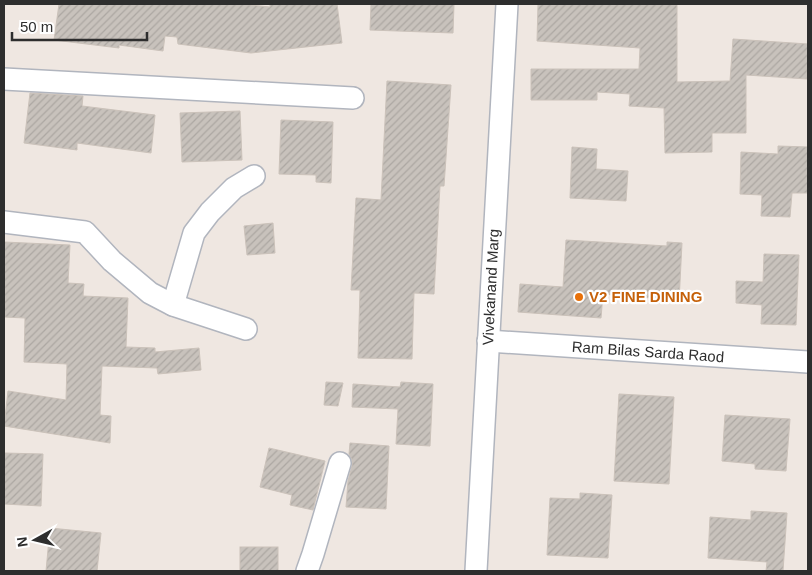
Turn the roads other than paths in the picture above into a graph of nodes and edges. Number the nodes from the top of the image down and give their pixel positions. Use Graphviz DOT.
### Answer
graph roads {
  1 [pos="507,4"];
  2 [pos="4,78"];
  3 [pos="353,98"];
  4 [pos="254,176"];
  5 [pos="4,222"];
  6 [pos="173,305"];
  7 [pos="246,329"];
  8 [pos="488,341"];
  9 [pos="808,362"];
  10 [pos="340,463"];
  11 [pos="306,571"];
  12 [pos="476,571"];
  1 -- 8 [label="street, Vivekanand Marg"];
  2 -- 3 [label="street"];
  4 -- 6 [label="street"];
  5 -- 6 [label="street"];
  6 -- 7 [label="street"];
  8 -- 9 [label="street, Ram Bilas Sarda Raod"];
  8 -- 12 [label="street, Vivekanand Marg"];
  10 -- 11 [label="street"];
}
